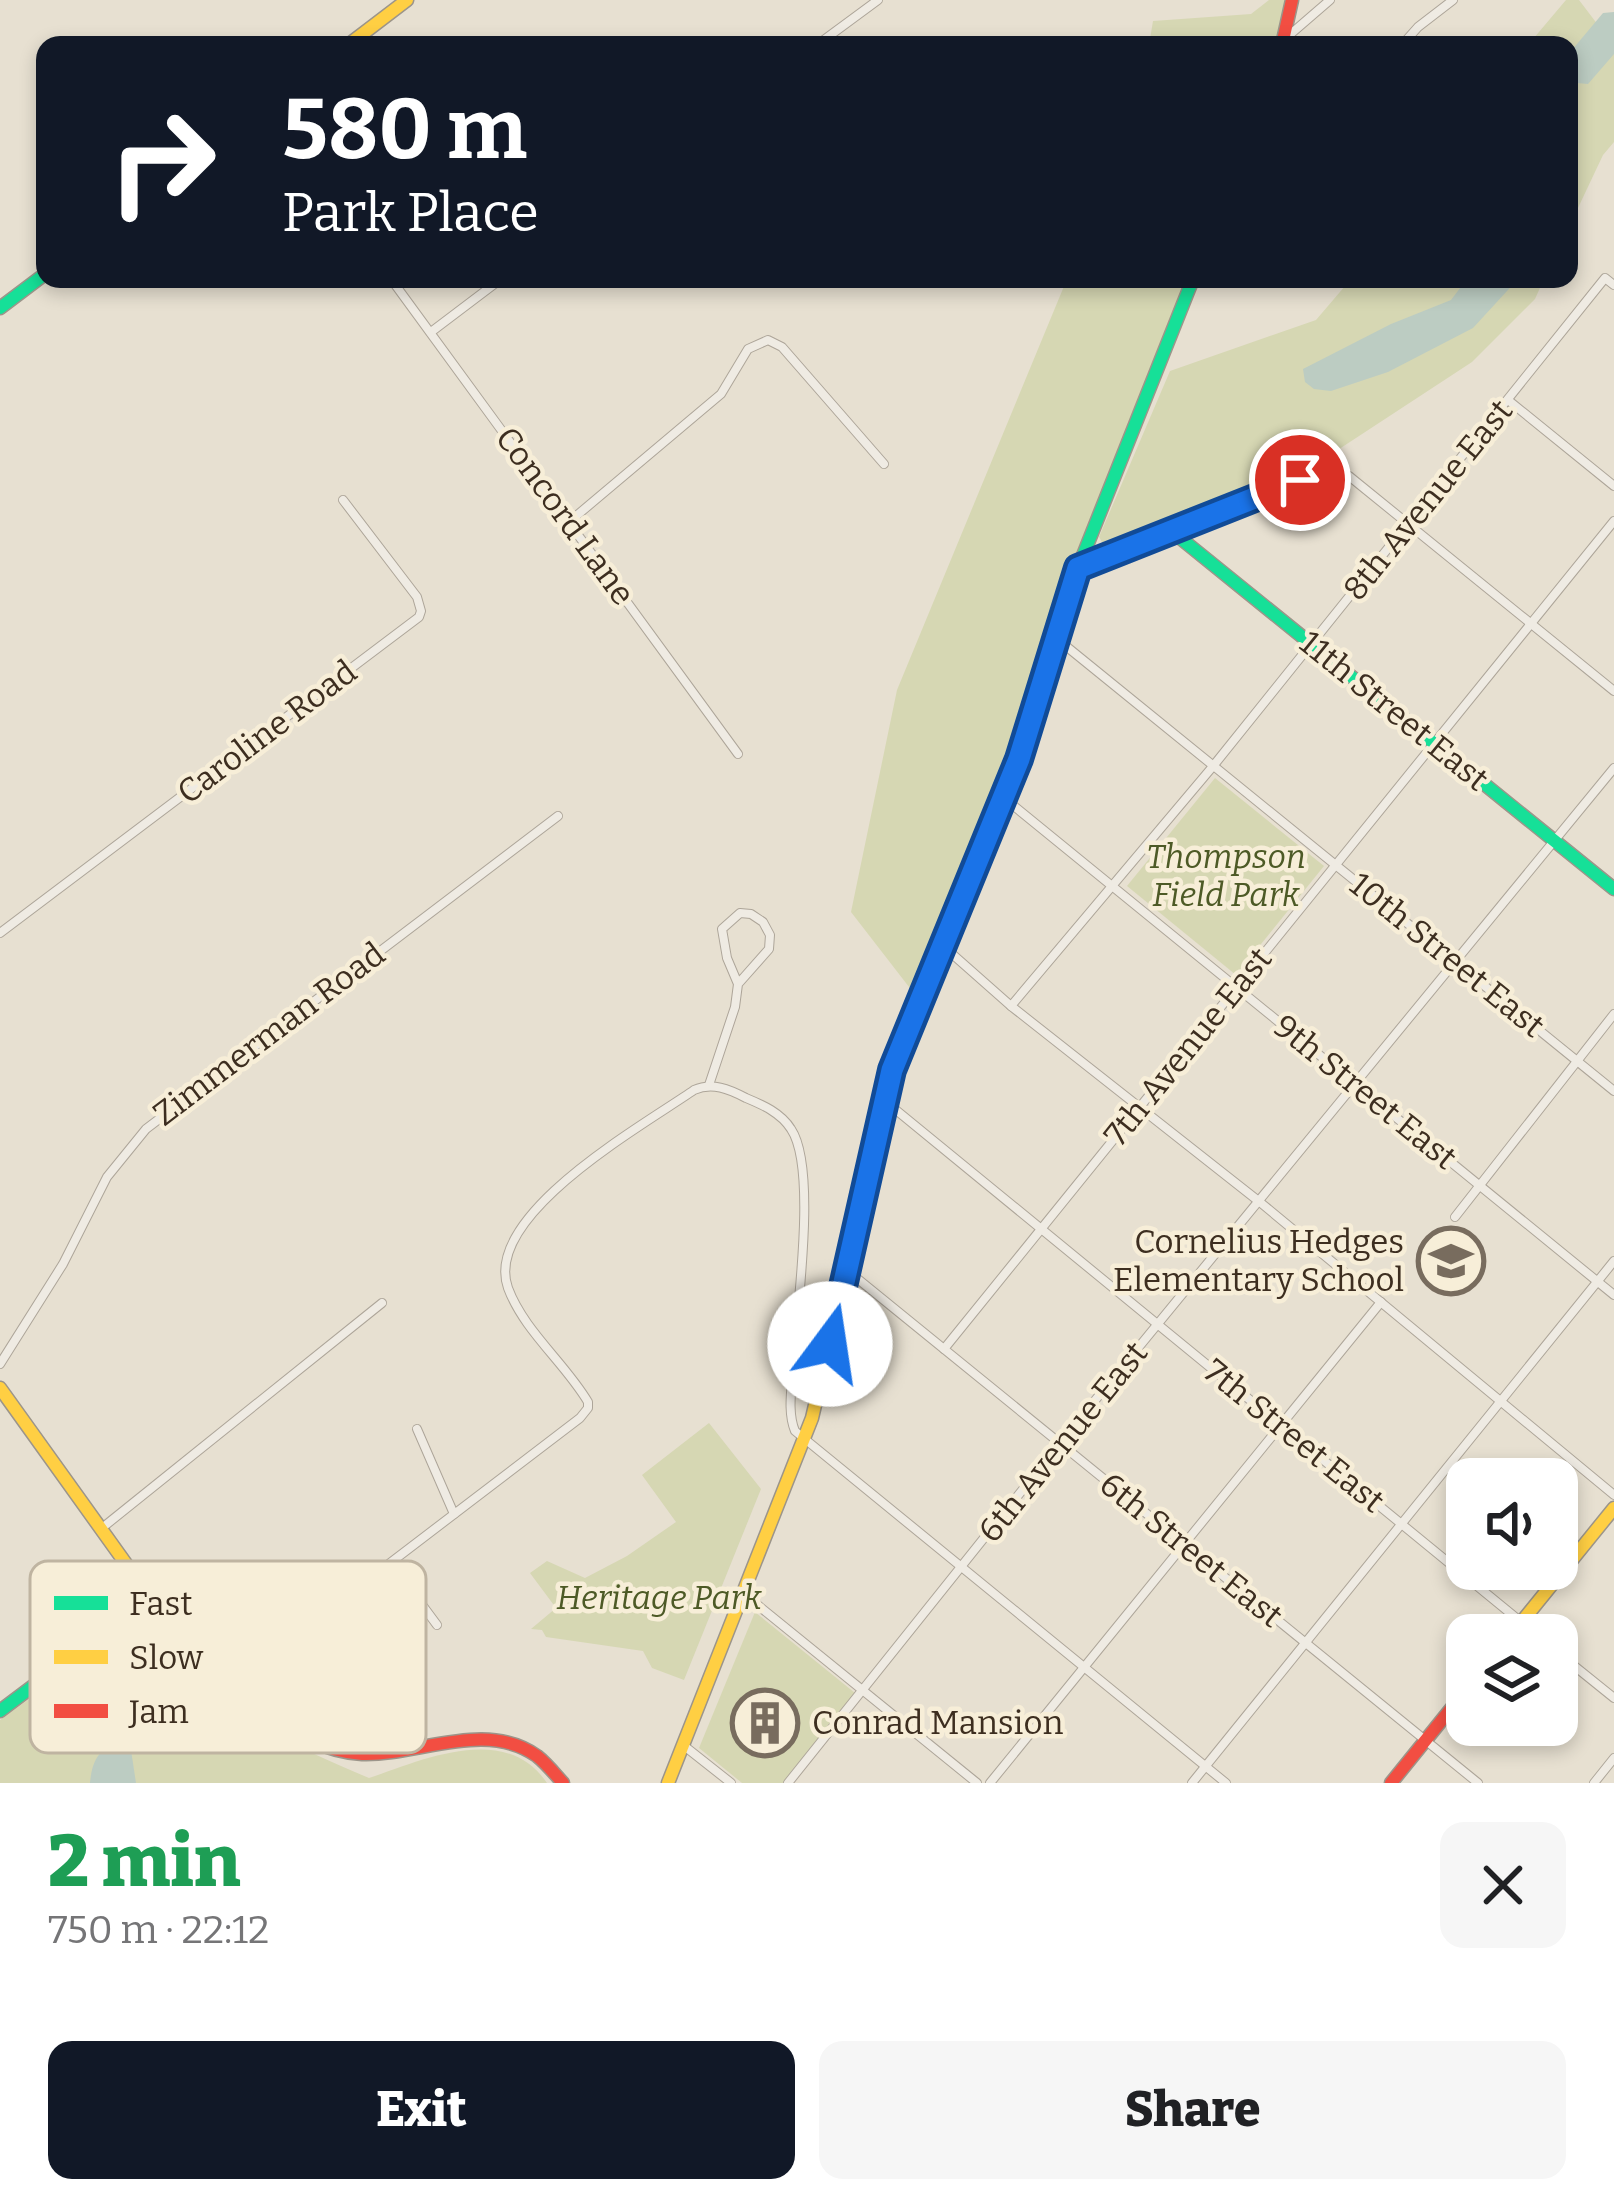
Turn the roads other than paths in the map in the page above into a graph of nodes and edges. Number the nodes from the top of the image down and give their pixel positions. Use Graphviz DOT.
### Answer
graph roads {
  1 [pos="407,0"];
  2 [pos="878,0"];
  3 [pos="1292,0"];
  4 [pos="1330,0"];
  5 [pos="1432,0"];
  6 [pos="1453,0"];
  7 [pos="1440,9"];
  8 [pos="360,36"];
  9 [pos="829,36"];
  10 [pos="1284,36"];
  11 [pos="1290,36"];
  12 [pos="1412,36"];
  13 [pos="36,281"];
  14 [pos="1614,285"];
  15 [pos="398,288"];
  16 [pos="489,288"];
  17 [pos="1189,288"];
  18 [pos="0,308"];
  19 [pos="430,333"];
  20 [pos="1508,400"];
  21 [pos="884,464"];
  22 [pos="1348,476"];
  23 [pos="1300,480"];
  24 [pos="1614,486"];
  25 [pos="343,500"];
  26 [pos="1614,521"];
  27 [pos="568,522"];
  28 [pos="1409,525"];
  29 [pos="1174,533"];
  30 [pos="1078,568"];
  31 [pos="1532,624"];
  32 [pos="1056,637"];
  33 [pos="1312,644"];
  34 [pos="1614,691"];
  35 [pos="1434,744"];
  36 [pos="738,754"];
  37 [pos="1214,765"];
  38 [pos="1614,768"];
  39 [pos="1004,798"];
  40 [pos="558,816"];
  41 [pos="1555,841"];
  42 [pos="1336,865"];
  43 [pos="1112,886"];
  44 [pos="1614,890"];
  45 [pos="0,934"];
  46 [pos="941,944"];
  47 [pos="1456,963"];
  48 [pos="738,984"];
  49 [pos="1236,988"];
  50 [pos="1011,1006"];
  51 [pos="1614,1014"];
  52 [pos="1576,1060"];
  53 [pos="709,1085"];
  54 [pos="1356,1085"];
  55 [pos="1614,1091"];
  56 [pos="884,1101"];
  57 [pos="1139,1108"];
  58 [pos="1480,1186"];
  59 [pos="1261,1203"];
  60 [pos="1455,1217"];
  61 [pos="1041,1229"];
  62 [pos="1614,1261"];
  63 [pos="848,1271"];
  64 [pos="1597,1282"];
  65 [pos="1614,1295"];
  66 [pos="1381,1302"];
  67 [pos="382,1303"];
  68 [pos="1158,1325"];
  69 [pos="944,1349"];
  70 [pos="0,1364"];
  71 [pos="0,1388"];
  72 [pos="1501,1401"];
  73 [pos="1281,1425"];
  74 [pos="417,1429"];
  75 [pos="804,1441"];
  76 [pos="1060,1444"];
  77 [pos="1614,1496"];
  78 [pos="1614,1508"];
  79 [pos="454,1514"];
  80 [pos="1403,1526"];
  81 [pos="102,1528"];
  82 [pos="1184,1544"];
  83 [pos="125,1561"];
  84 [pos="394,1561"];
  85 [pos="960,1570"];
  86 [pos="744,1594"];
  87 [pos="426,1609"];
  88 [pos="1511,1614"];
  89 [pos="1528,1614"];
  90 [pos="437,1624"];
  91 [pos="1306,1643"];
  92 [pos="1084,1667"];
  93 [pos="1578,1669"];
  94 [pos="30,1688"];
  95 [pos="864,1690"];
  96 [pos="1614,1698"];
  97 [pos="0,1711"];
  98 [pos="1446,1716"];
  99 [pos="1426,1741"];
  100 [pos="426,1745"];
  101 [pos="683,1745"];
  102 [pos="343,1753"];
  103 [pos="389,1753"];
  104 [pos="1614,1758"];
  105 [pos="1205,1767"];
  106 [pos="563,1783"];
  107 [pos="668,1783"];
  108 [pos="730,1783"];
  109 [pos="788,1783"];
  110 [pos="977,1783"];
  111 [pos="990,1783"];
  112 [pos="1192,1783"];
  113 [pos="1226,1783"];
  114 [pos="1391,1783"];
  115 [pos="1478,1783"];
  116 [pos="1594,1783"];
  1 -- 8 [label="street"];
  2 -- 9 [label="street"];
  3 -- 10 [label="street"];
  4 -- 11 [label="street"];
  5 -- 7 [label="street"];
  6 -- 7 [label="street"];
  7 -- 12 [label="street"];
  13 -- 18 [label="street"];
  14 -- 20 [label="street, 8th Avenue East"];
  15 -- 19 [label="street, Concord Lane"];
  16 -- 19 [label="street"];
  17 -- 30 [label="street"];
  19 -- 27 [label="street, Concord Lane"];
  20 -- 24 [label="street"];
  20 -- 28 [label="street, 8th Avenue East"];
  21 -- 27 [label="street"];
  22 -- 28 [label="street"];
  23 -- 29 [label="street"];
  25 -- 45 [label="street, Caroline Road"];
  26 -- 31 [label="street, 7th Avenue East"];
  27 -- 36 [label="street, Concord Lane"];
  28 -- 31 [label="street"];
  28 -- 33 [label="street, 8th Avenue East"];
  29 -- 30 [label="street"];
  29 -- 33 [label="street, 11th Street East"];
  30 -- 32 [label="street"];
  31 -- 34 [label="street"];
  31 -- 35 [label="street, 7th Avenue East"];
  32 -- 37 [label="street, 10th Street East"];
  32 -- 39 [label="street"];
  33 -- 35 [label="street, 11th Street East"];
  33 -- 37 [label="street, 8th Avenue East"];
  35 -- 41 [label="street, 11th Street East"];
  35 -- 42 [label="street, 7th Avenue East"];
  37 -- 42 [label="street, 10th Street East"];
  37 -- 43 [label="street, 8th Avenue East"];
  38 -- 41 [label="street, 6th Avenue East"];
  39 -- 43 [label="street, 9th Street East"];
  39 -- 46 [label="street"];
  40 -- 70 [label="street, Zimmerman Road"];
  41 -- 44 [label="street, 11th Street East"];
  41 -- 47 [label="street, 6th Avenue East"];
  42 -- 47 [label="street, 10th Street East"];
  42 -- 49 [label="street, 7th Avenue East"];
  43 -- 49 [label="street, 9th Street East"];
  43 -- 50 [label="street, 8th Avenue East"];
  46 -- 50 [label="street"];
  46 -- 56 [label="street"];
  47 -- 52 [label="street, 10th Street East"];
  47 -- 54 [label="street, 6th Avenue East"];
  48 -- 48 [label="street"];
  48 -- 53 [label="street"];
  49 -- 54 [label="street, 9th Street East"];
  49 -- 57 [label="street, 7th Avenue East"];
  50 -- 57 [label="street"];
  51 -- 52 [label="street"];
  52 -- 55 [label="street, 10th Street East"];
  52 -- 58 [label="street"];
  53 -- 75 [label="street"];
  53 -- 79 [label="street"];
  54 -- 58 [label="street, 9th Street East"];
  54 -- 59 [label="street, 6th Avenue East"];
  56 -- 61 [label="street, 7th Street East"];
  56 -- 63 [label="street"];
  57 -- 59 [label="street"];
  57 -- 61 [label="street, 7th Avenue East"];
  58 -- 60 [label="street"];
  58 -- 64 [label="street, 9th Street East"];
  59 -- 66 [label="street"];
  59 -- 68 [label="street, 6th Avenue East"];
  61 -- 68 [label="street, 7th Street East"];
  61 -- 69 [label="street, 7th Avenue East"];
  62 -- 64 [label="street"];
  63 -- 69 [label="street, 6th Street East"];
  63 -- 75 [label="street"];
  64 -- 65 [label="street, 9th Street East"];
  64 -- 72 [label="street"];
  66 -- 72 [label="street"];
  66 -- 73 [label="street"];
  67 -- 81 [label="street"];
  68 -- 73 [label="street, 7th Street East"];
  68 -- 76 [label="street, 6th Avenue East"];
  69 -- 76 [label="street, 6th Street East"];
  71 -- 81 [label="street"];
  72 -- 77 [label="street"];
  72 -- 80 [label="street"];
  73 -- 80 [label="street, 7th Street East"];
  73 -- 82 [label="street"];
  74 -- 79 [label="street"];
  75 -- 85 [label="street"];
  75 -- 86 [label="street"];
  76 -- 82 [label="street, 6th Street East"];
  76 -- 85 [label="street, 6th Avenue East"];
  78 -- 89 [label="street"];
  79 -- 84 [label="street"];
  80 -- 88 [label="street, 7th Street East"];
  80 -- 91 [label="street"];
  81 -- 83 [label="street"];
  82 -- 91 [label="street, 6th Street East"];
  82 -- 92 [label="street"];
  85 -- 92 [label="street"];
  85 -- 95 [label="street, 6th Avenue East"];
  86 -- 95 [label="street"];
  86 -- 101 [label="street"];
  87 -- 90 [label="street"];
  91 -- 99 [label="street, 6th Street East"];
  91 -- 105 [label="street"];
  92 -- 105 [label="street"];
  92 -- 111 [label="street"];
  93 -- 96 [label="street"];
  94 -- 97 [label="street"];
  95 -- 109 [label="street, 6th Avenue East"];
  95 -- 110 [label="street"];
  98 -- 99 [label="street"];
  99 -- 114 [label="street"];
  99 -- 115 [label="street, 6th Street East"];
  100 -- 106 [label="street"];
  101 -- 107 [label="street"];
  101 -- 108 [label="street"];
  102 -- 103 [label="street"];
  104 -- 116 [label="street"];
  105 -- 112 [label="street"];
  105 -- 113 [label="street"];
}
